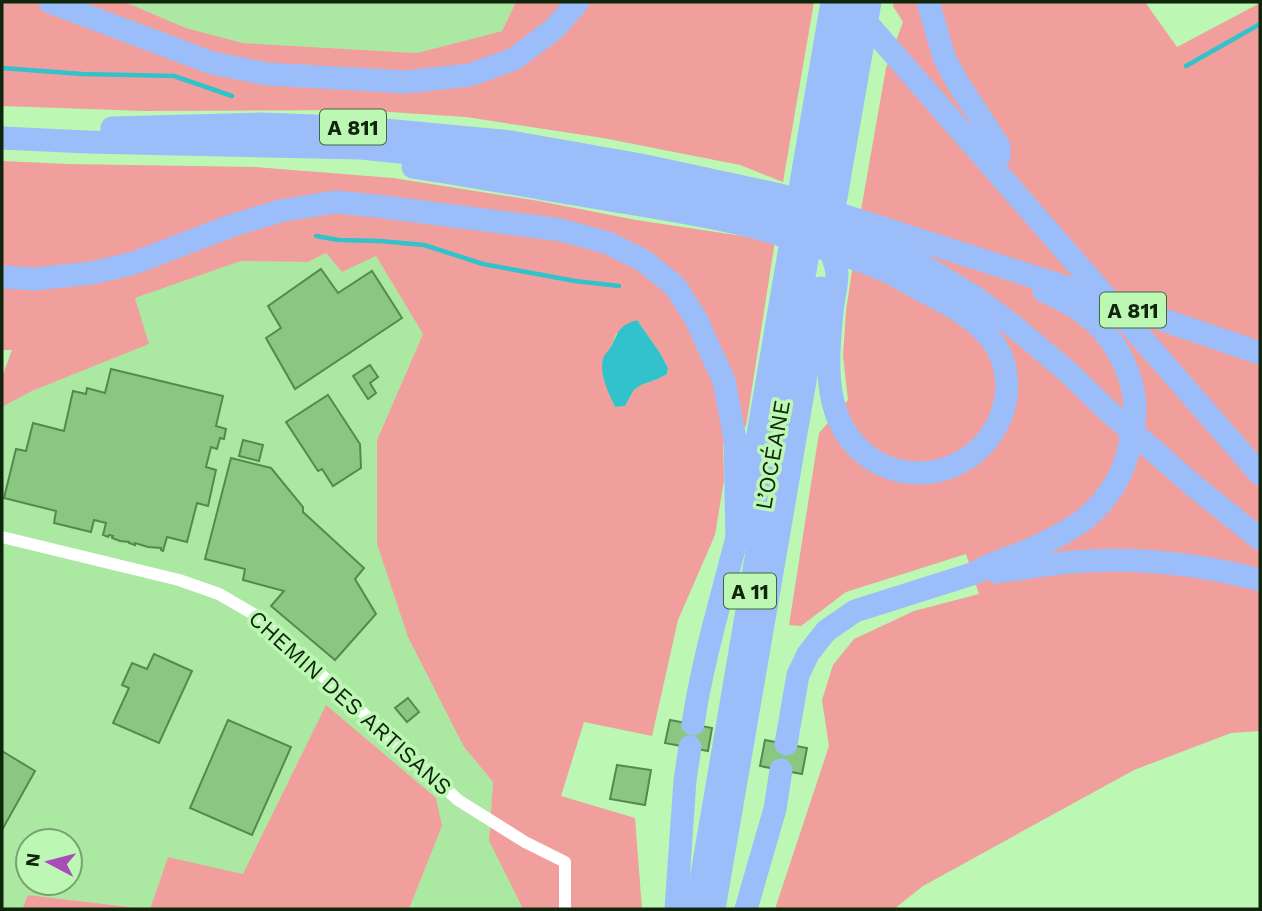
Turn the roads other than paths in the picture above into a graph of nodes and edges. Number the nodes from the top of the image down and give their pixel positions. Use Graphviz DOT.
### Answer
graph roads {
  1 [pos="50,2"];
  2 [pos="578,2"];
  3 [pos="832,2"];
  4 [pos="850,2"];
  5 [pos="868,2"];
  6 [pos="928,2"];
  7 [pos="840,65"];
  8 [pos="2,125"];
  9 [pos="2,138"];
  10 [pos="257,145"];
  11 [pos="999,156"];
  12 [pos="822,170"];
  13 [pos="1054,229"];
  14 [pos="1005,268"];
  15 [pos="2,277"];
  16 [pos="811,281"];
  17 [pos="1260,353"];
  18 [pos="1183,376"];
  19 [pos="1260,452"];
  20 [pos="1260,474"];
  21 [pos="2,537"];
  22 [pos="1260,539"];
  23 [pos="737,541"];
  24 [pos="975,573"];
  25 [pos="1260,580"];
  26 [pos="693,724"];
  27 [pos="786,744"];
  28 [pos="690,747"];
  29 [pos="781,770"];
  30 [pos="565,909"];
  31 [pos="676,909"];
  32 [pos="696,909"];
  33 [pos="714,909"];
  34 [pos="746,909"];
  1 -- 2 [label="highway"];
  3 -- 7 [label="highway"];
  4 -- 7 [label="highway, L’OCÉANE / A 11"];
  4 -- 13 [label="highway"];
  5 -- 7 [label="highway, L’OCÉANE / A 11"];
  5 -- 11 [label="highway"];
  6 -- 11 [label="highway"];
  7 -- 12 [label="highway, L’OCÉANE / A 11"];
  8 -- 14 [label="highway, A 811"];
  9 -- 10 [label="highway, A 811"];
  10 -- 16 [label="highway"];
  10 -- 22 [label="highway, A 811"];
  11 -- 13 [label="highway"];
  12 -- 16 [label="highway, L’OCÉANE / A 11"];
  12 -- 16 [label="highway, L’OCÉANE / A 11"];
  13 -- 18 [label="highway"];
  14 -- 17 [label="highway, A 811"];
  14 -- 24 [label="highway"];
  15 -- 23 [label="highway"];
  16 -- 23 [label="highway"];
  16 -- 32 [label="highway, L’OCÉANE / A 11"];
  16 -- 33 [label="highway, L’OCÉANE / A 11"];
  18 -- 19 [label="highway"];
  18 -- 20 [label="highway"];
  21 -- 30 [label="street, CHEMIN DES ARTISANS"];
  23 -- 26 [label="highway"];
  24 -- 25 [label="highway"];
  24 -- 27 [label="highway"];
  28 -- 31 [label="highway"];
  29 -- 34 [label="highway"];
}
